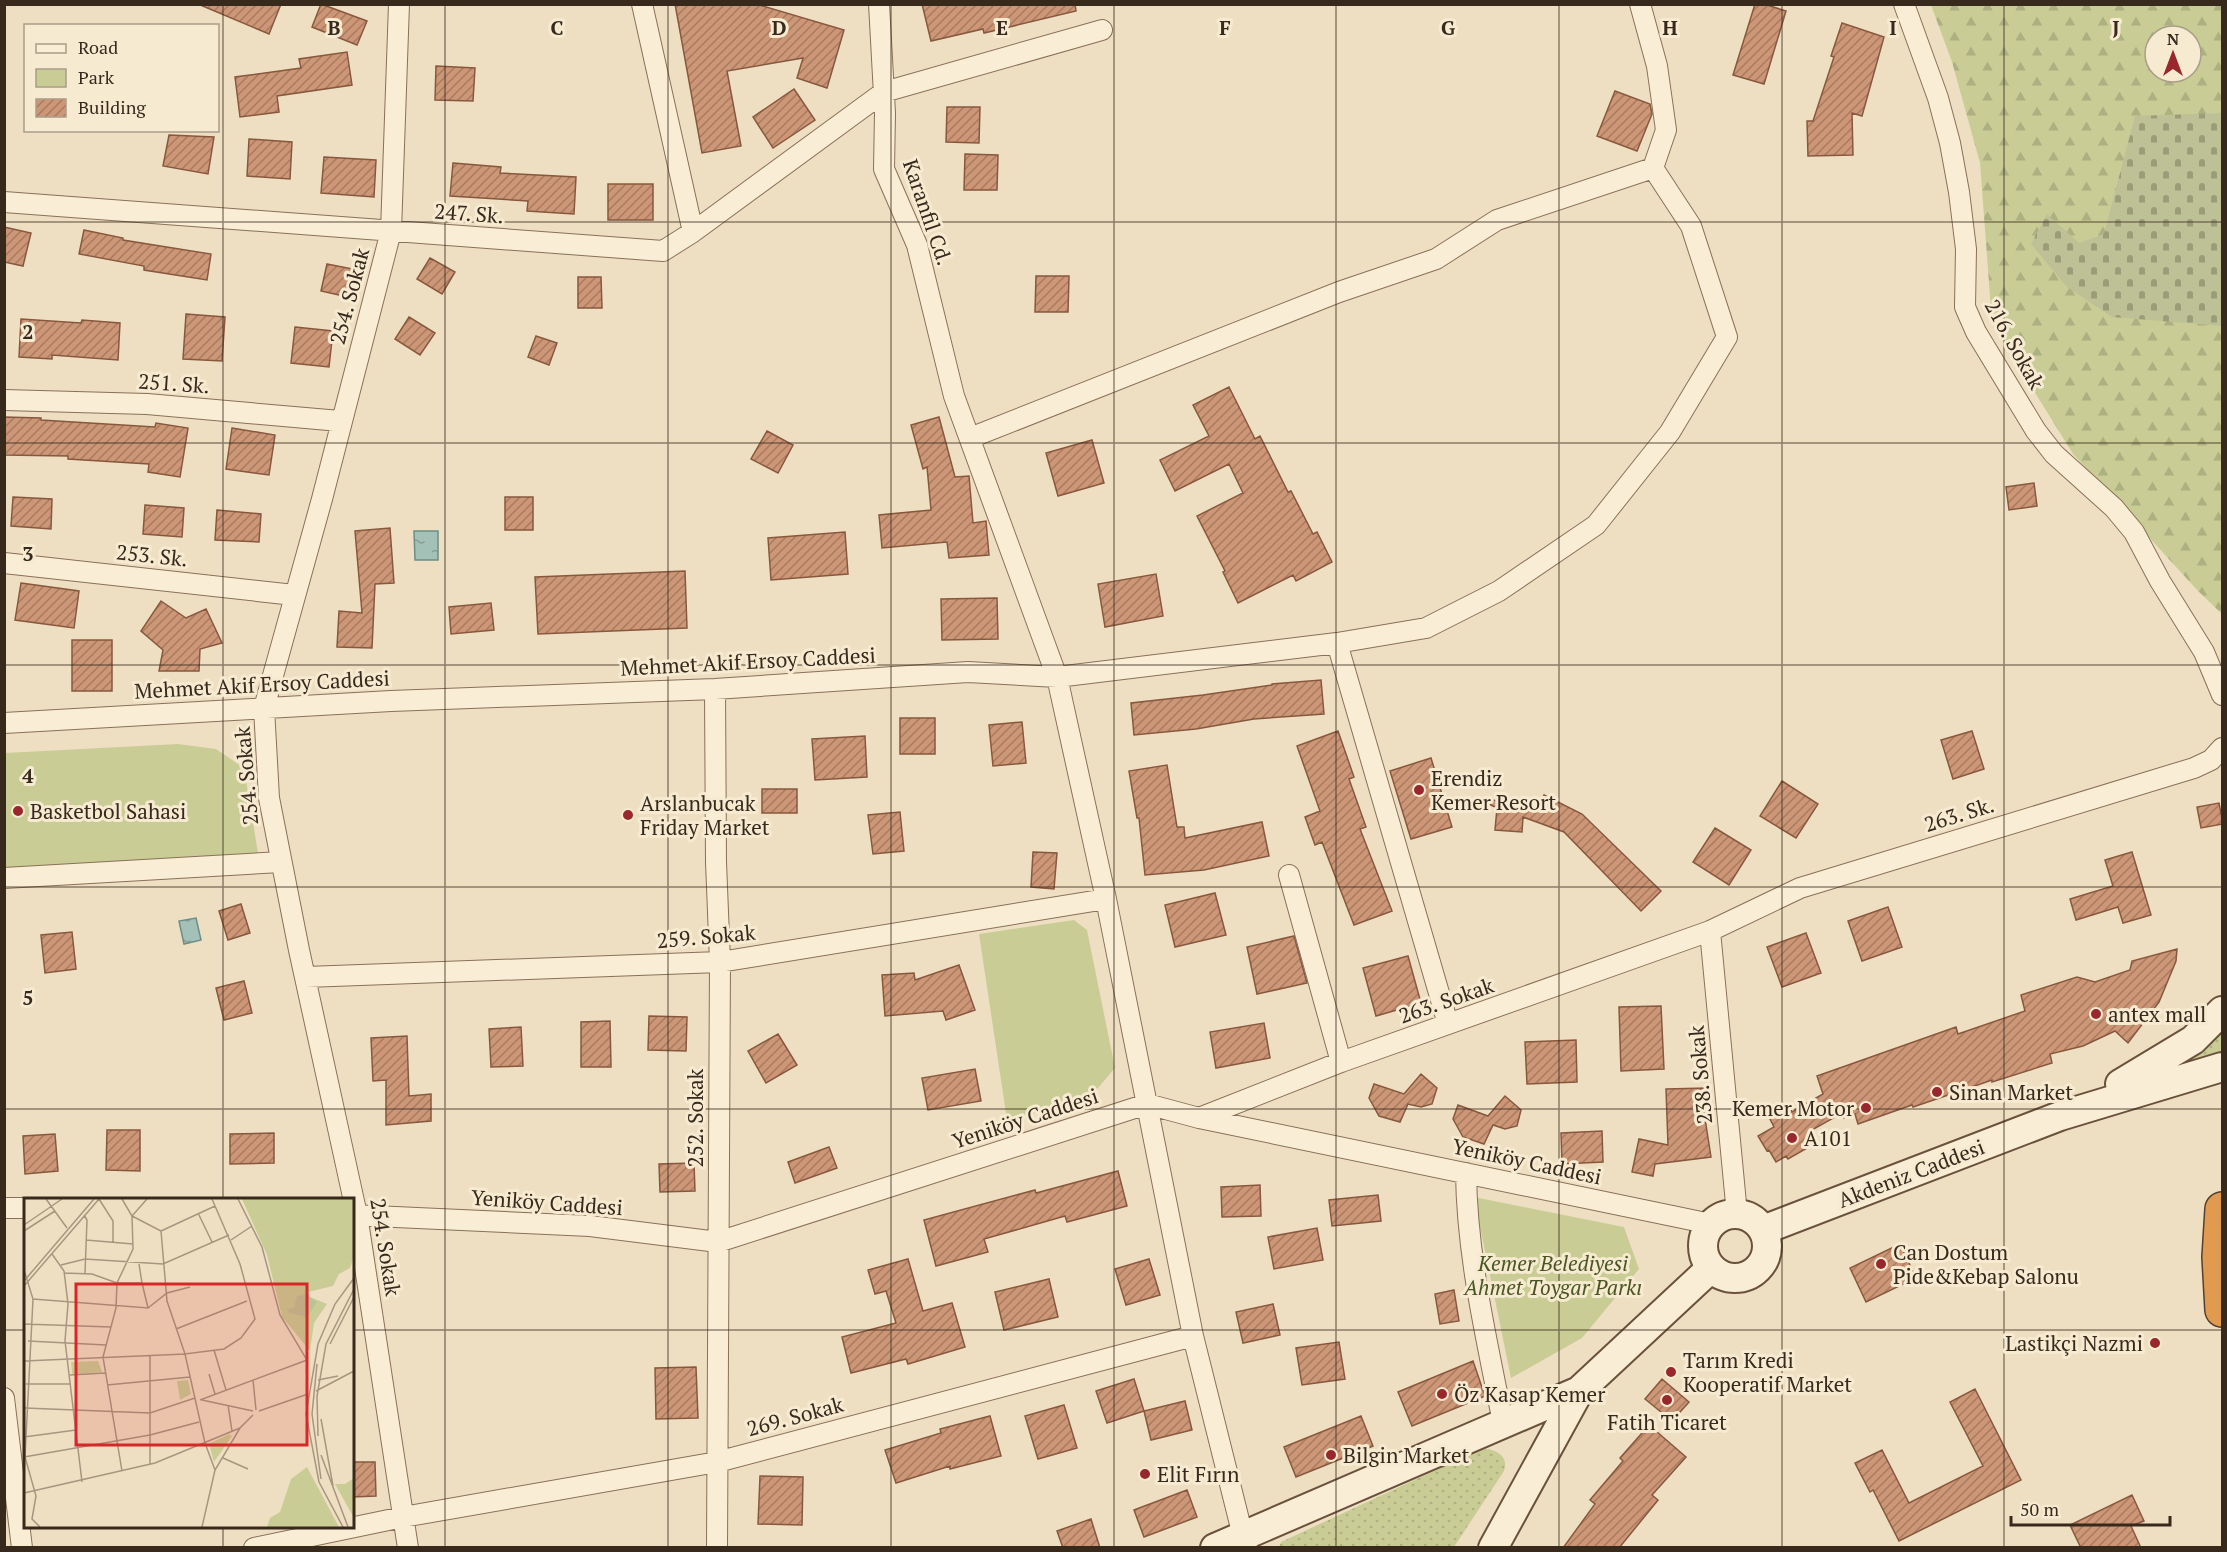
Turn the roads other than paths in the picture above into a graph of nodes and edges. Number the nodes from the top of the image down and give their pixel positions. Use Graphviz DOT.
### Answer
graph roads {
  1 [pos="399,4"];
  2 [pos="642,4"];
  3 [pos="879,4"];
  4 [pos="1640,4"];
  5 [pos="1904,4"];
  6 [pos="1102,30"];
  7 [pos="884,92"];
  8 [pos="1653,168"];
  9 [pos="4,202"];
  10 [pos="391,231"];
  11 [pos="693,232"];
  12 [pos="4,400"];
  13 [pos="340,421"];
  14 [pos="970,438"];
  15 [pos="4,563"];
  16 [pos="294,594"];
  17 [pos="1337,643"];
  18 [pos="1058,677"];
  19 [pos="715,689"];
  20 [pos="2223,695"];
  21 [pos="264,708"];
  22 [pos="4,723"];
  23 [pos="2223,748"];
  24 [pos="281,862"];
  25 [pos="1289,875"];
  26 [pos="4,878"];
  27 [pos="1106,899"];
  28 [pos="1710,931"];
  29 [pos="720,962"];
  30 [pos="306,977"];
  31 [pos="2223,1011"];
  32 [pos="1448,1024"];
  33 [pos="1341,1062"];
  34 [pos="2223,1067"];
  35 [pos="1147,1104"];
  36 [pos="2060,1116"];
  37 [pos="1199,1118"];
  38 [pos="1466,1173"];
  39 [pos="352,1198"];
  40 [pos="4,1208"];
  41 [pos="24,1208"];
  42 [pos="2223,1209"];
  43 [pos="355,1215"];
  44 [pos="1724,1219"];
  45 [pos="1763,1230"];
  46 [pos="718,1242"];
  47 [pos="1711,1268"];
  48 [pos="2223,1310"];
  49 [pos="1193,1336"];
  50 [pos="1579,1391"];
  51 [pos="4,1398"];
  52 [pos="5,1406"];
  53 [pos="1503,1424"];
  54 [pos="717,1462"];
  55 [pos="403,1516"];
  56 [pos="354,1527"];
  57 [pos="347,1528"];
  58 [pos="1245,1542"];
  59 [pos="22,1548"];
  60 [pos="254,1548"];
  61 [pos="408,1548"];
  62 [pos="717,1548"];
  63 [pos="1215,1548"];
  64 [pos="1492,1548"];
  1 -- 10 [label="street, 254. Sokak"];
  2 -- 11 [label="street"];
  3 -- 7 [label="street, Karanfil Cd."];
  4 -- 8 [label="street"];
  5 -- 20 [label="street, 216. Sokak"];
  6 -- 7 [label="street"];
  7 -- 11 [label="street, 247. Sk."];
  7 -- 14 [label="street, Karanfil Cd."];
  8 -- 14 [label="street"];
  8 -- 17 [label="street, Mehmet Akif Ersoy Caddesi"];
  9 -- 10 [label="street, 247. Sk."];
  10 -- 11 [label="street, 247. Sk."];
  10 -- 13 [label="street, 254. Sokak"];
  12 -- 13 [label="street, 251. Sk."];
  13 -- 16 [label="street, 254. Sokak"];
  14 -- 18 [label="street, Karanfil Cd."];
  15 -- 16 [label="street, 253. Sk."];
  16 -- 21 [label="street, 254. Sokak"];
  17 -- 18 [label="street, Mehmet Akif Ersoy Caddesi"];
  17 -- 32 [label="street"];
  18 -- 19 [label="street, Mehmet Akif Ersoy Caddesi"];
  18 -- 27 [label="street"];
  19 -- 21 [label="street, Mehmet Akif Ersoy Caddesi"];
  19 -- 29 [label="street, 252. Sokak"];
  21 -- 22 [label="street, Mehmet Akif Ersoy Caddesi"];
  21 -- 24 [label="street, 254. Sokak"];
  23 -- 28 [label="street, 263. Sk."];
  24 -- 26 [label="street"];
  24 -- 30 [label="street, 254. Sokak"];
  25 -- 33 [label="street"];
  27 -- 29 [label="street, 259. Sokak"];
  27 -- 35 [label="street"];
  28 -- 32 [label="street, 263. Sokak"];
  28 -- 44 [label="street, 238. Sokak"];
  29 -- 30 [label="street, 259. Sokak"];
  29 -- 46 [label="street, 252. Sokak"];
  30 -- 39 [label="street, 254. Sokak"];
  31 -- 36 [label="street, Akdeniz Caddesi"];
  32 -- 33 [label="street, 263. Sokak"];
  33 -- 37 [label="street, 263. Sokak"];
  34 -- 36 [label="street, Akdeniz Caddesi"];
  35 -- 37 [label="street, Yeniköy Caddesi"];
  35 -- 46 [label="street, Yeniköy Caddesi"];
  35 -- 49 [label="street"];
  36 -- 45 [label="street, Akdeniz Caddesi"];
  37 -- 38 [label="street, Yeniköy Caddesi"];
  38 -- 44 [label="street, Yeniköy Caddesi"];
  38 -- 53 [label="street"];
  40 -- 41 [label="street"];
  42 -- 48 [label="highway"];
  43 -- 46 [label="street, Yeniköy Caddesi"];
  43 -- 55 [label="street, 254. Sokak"];
  44 -- 45 [label="street"];
  44 -- 47 [label="street"];
  45 -- 47 [label="street"];
  46 -- 54 [label="street, 252. Sokak"];
  47 -- 50 [label="street"];
  49 -- 54 [label="street, 269. Sokak"];
  49 -- 58 [label="street"];
  50 -- 53 [label="street"];
  50 -- 64 [label="street"];
  51 -- 52 [label="street"];
  52 -- 59 [label="street"];
  53 -- 58 [label="street"];
  54 -- 55 [label="street, 269. Sokak"];
  54 -- 62 [label="street, 252. Sokak"];
  55 -- 56 [label="street, 269. Sokak"];
  55 -- 61 [label="street, 254. Sokak"];
  57 -- 60 [label="street, 269. Sokak"];
  58 -- 63 [label="street"];
}
